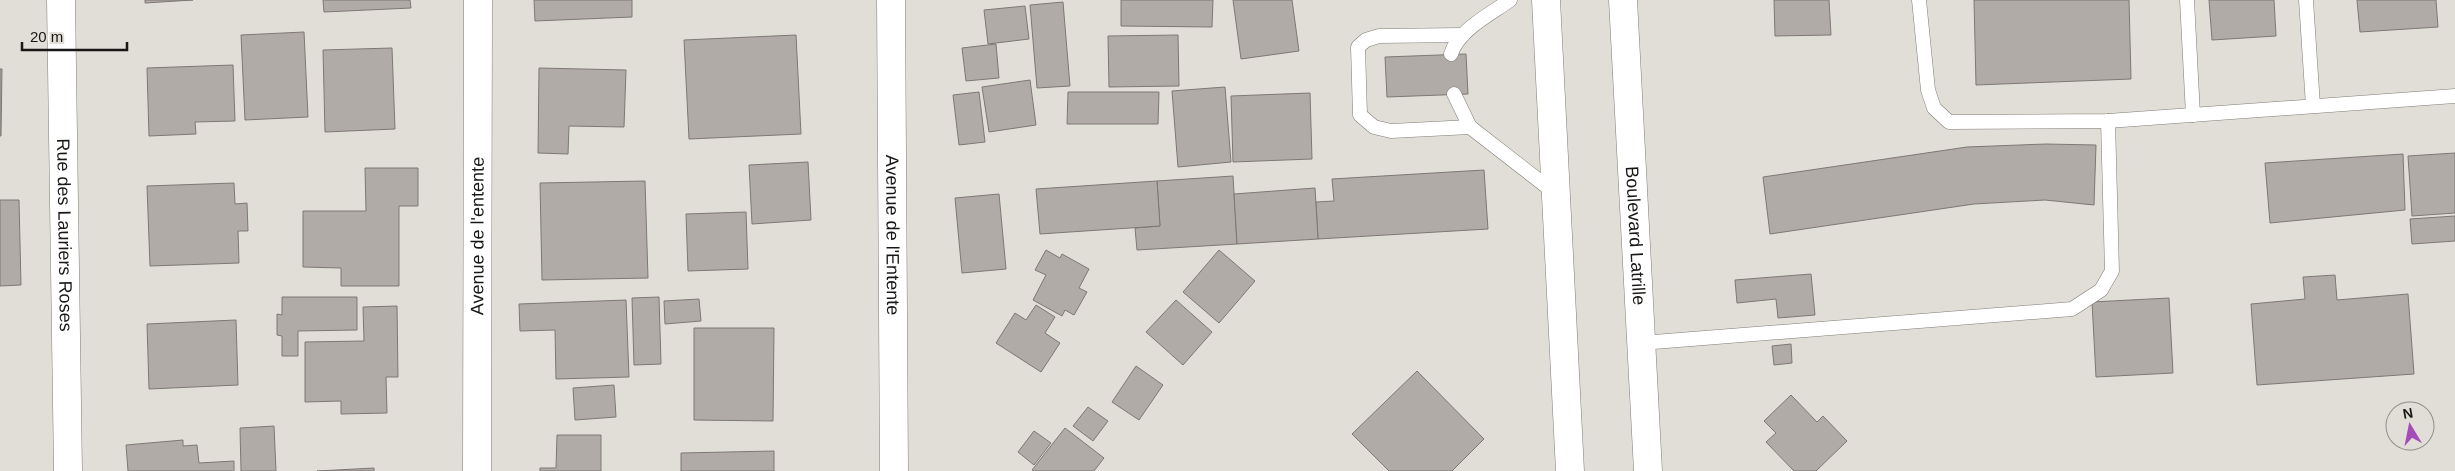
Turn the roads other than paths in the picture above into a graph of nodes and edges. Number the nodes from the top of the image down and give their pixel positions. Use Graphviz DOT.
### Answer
graph roads {
  1 [pos="61,0"];
  2 [pos="478,0"];
  3 [pos="891,0"];
  4 [pos="1510,0"];
  5 [pos="1546,0"];
  6 [pos="1623,0"];
  7 [pos="1919,0"];
  8 [pos="2187,0"];
  9 [pos="2306,0"];
  10 [pos="1463,35"];
  11 [pos="1451,54"];
  12 [pos="1454,94"];
  13 [pos="2455,96"];
  14 [pos="2314,106"];
  15 [pos="2193,115"];
  16 [pos="2108,121"];
  17 [pos="1470,127"];
  18 [pos="1555,193"];
  19 [pos="1641,343"];
  20 [pos="68,471"];
  21 [pos="477,471"];
  22 [pos="894,471"];
  23 [pos="1570,471"];
  24 [pos="1648,471"];
  1 -- 20 [label="street, Rue des Lauriers Roses"];
  2 -- 21 [label="street, Avenue de l'entente"];
  3 -- 22 [label="street, Avenue de l'Entente"];
  4 -- 10 [label="lane"];
  5 -- 18 [label="street"];
  6 -- 19 [label="street, Boulevard Latrille"];
  7 -- 16 [label="lane"];
  8 -- 15 [label="lane"];
  9 -- 14 [label="lane"];
  10 -- 11 [label="lane"];
  10 -- 17 [label="lane"];
  12 -- 17 [label="lane"];
  13 -- 14 [label="lane"];
  14 -- 15 [label="lane"];
  15 -- 16 [label="lane"];
  16 -- 19 [label="lane"];
  17 -- 18 [label="lane"];
  18 -- 23 [label="street"];
  19 -- 24 [label="street, Boulevard Latrille"];
}
